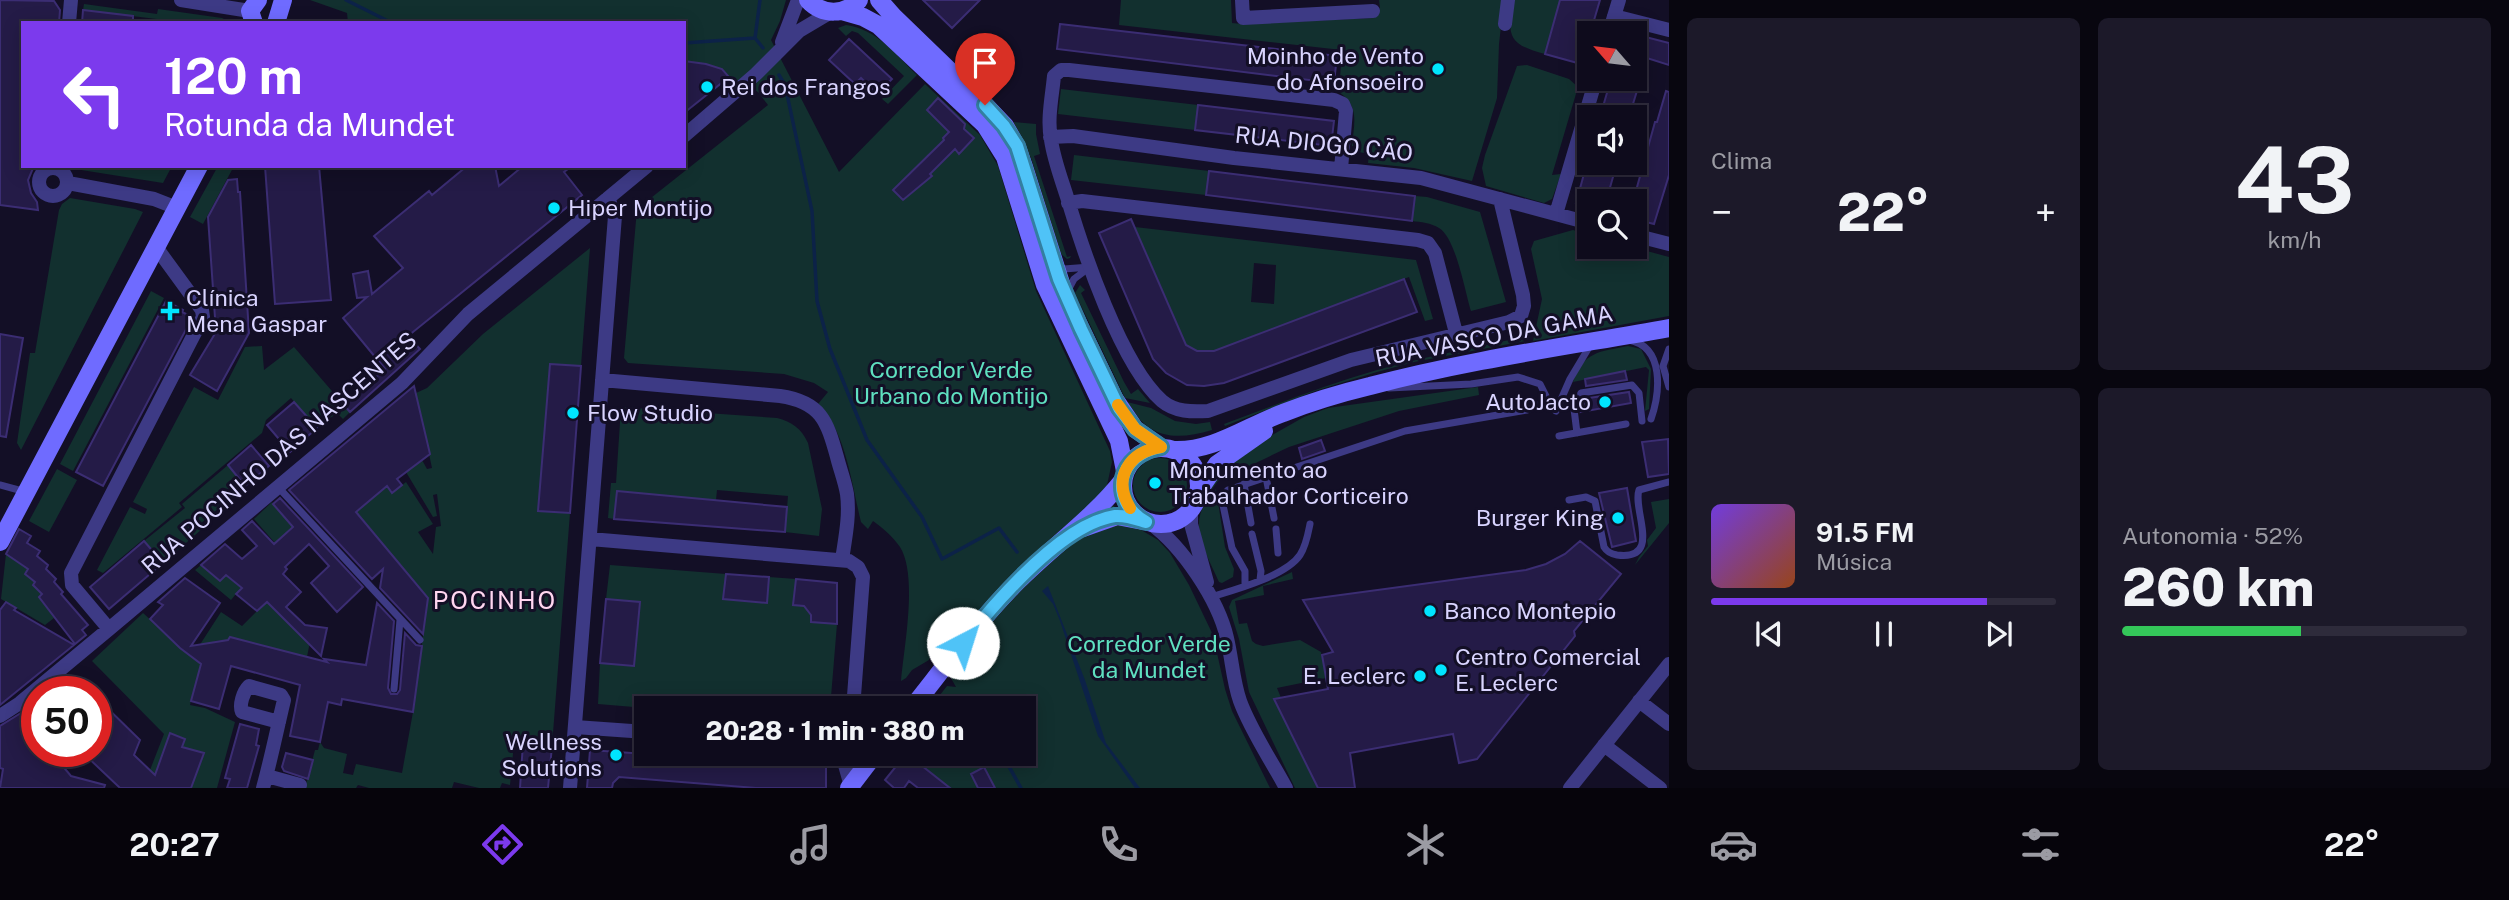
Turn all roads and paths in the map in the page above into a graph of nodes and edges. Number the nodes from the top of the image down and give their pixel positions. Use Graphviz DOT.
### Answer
graph roads {
  1 [pos="71,0"];
  2 [pos="181,0"];
  3 [pos="798,0"];
  4 [pos="808,0"];
  5 [pos="859,0"];
  6 [pos="879,0"];
  7 [pos="1242,0"];
  8 [pos="1508,0"];
  9 [pos="1619,0"];
  10 [pos="1329,8"];
  11 [pos="254,11"];
  12 [pos="1373,11"];
  13 [pos="836,12"];
  14 [pos="1614,16"];
  15 [pos="69,21"];
  16 [pos="1613,21"];
  17 [pos="1505,24"];
  18 [pos="1669,30"];
  19 [pos="776,53"];
  20 [pos="1592,91"];
  21 [pos="686,134"];
  22 [pos="1050,137"];
  23 [pos="50,168"];
  24 [pos="54,168"];
  25 [pos="198,168"];
  26 [pos="645,168"];
  27 [pos="1341,169"];
  28 [pos="68,183"];
  29 [pos="608,198"];
  30 [pos="1500,199"];
  31 [pos="1068,203"];
  32 [pos="177,208"];
  33 [pos="1556,214"];
  34 [pos="1577,220"];
  35 [pos="1669,228"];
  36 [pos="1647,238"];
  37 [pos="1666,243"];
  38 [pos="156,247"];
  39 [pos="1054,265"];
  40 [pos="1090,267"];
  41 [pos="1065,296"];
  42 [pos="1669,328"];
  43 [pos="1456,333"];
  44 [pos="1614,338"];
  45 [pos="1593,342"];
  46 [pos="1669,349"];
  47 [pos="602,380"];
  48 [pos="1667,384"];
  49 [pos="1367,386"];
  50 [pos="1330,398"];
  51 [pos="1556,411"];
  52 [pos="1651,419"];
  53 [pos="1642,421"];
  54 [pos="1626,424"];
  55 [pos="1577,433"];
  56 [pos="1559,436"];
  57 [pos="1167,449"];
  58 [pos="1124,475"];
  59 [pos="1266,477"];
  60 [pos="1669,482"];
  61 [pos="0,485"];
  62 [pos="1244,485"];
  63 [pos="277,487"];
  64 [pos="26,492"];
  65 [pos="1195,500"];
  66 [pos="1569,500"];
  67 [pos="1274,518"];
  68 [pos="1148,522"];
  69 [pos="1251,523"];
  70 [pos="1310,524"];
  71 [pos="1276,530"];
  72 [pos="1073,533"];
  73 [pos="1252,534"];
  74 [pos="590,539"];
  75 [pos="0,542"];
  76 [pos="842,560"];
  77 [pos="1277,572"];
  78 [pos="1260,580"];
  79 [pos="1245,586"];
  80 [pos="1210,597"];
  81 [pos="400,620"];
  82 [pos="109,629"];
  83 [pos="419,640"];
  84 [pos="1669,664"];
  85 [pos="394,689"];
  86 [pos="854,696"];
  87 [pos="921,696"];
  88 [pos="1639,701"];
  89 [pos="0,716"];
  90 [pos="279,722"];
  91 [pos="1669,724"];
  92 [pos="575,727"];
  93 [pos="634,731"];
  94 [pos="1604,745"];
  95 [pos="845,766"];
  96 [pos="866,766"];
  97 [pos="265,782"];
  98 [pos="300,785"];
  99 [pos="850,787"];
  100 [pos="570,788"];
  101 [pos="1286,788"];
  102 [pos="1570,788"];
  103 [pos="1660,788"];
  1 -- 15 [label="street"];
  2 -- 11 [label="street"];
  3 -- 19 [label="street"];
  4 -- 13 [label="main road"];
  5 -- 13 [label="main road"];
  6 -- 39 [label="main road"];
  7 -- 10 [label="street"];
  8 -- 17 [label="street"];
  9 -- 14 [label="street"];
  10 -- 12 [label="street"];
  13 -- 19 [label="street"];
  13 -- 58 [label="main road"];
  14 -- 16 [label="street"];
  14 -- 18 [label="street"];
  19 -- 21 [label="street"];
  20 -- 33 [label="street"];
  22 -- 27 [label="street, RUA DIOGO CÃO"];
  22 -- 27 [label="street"];
  22 -- 31 [label="street"];
  23 -- 28 [label="street"];
  24 -- 28 [label="street"];
  25 -- 32 [label="main road"];
  26 -- 29 [label="street, RUA POCINHO DAS NASCENTES"];
  27 -- 30 [label="street, RUA DIOGO CÃO"];
  28 -- 32 [label="street"];
  29 -- 47 [label="street"];
  29 -- 63 [label="street, RUA POCINHO DAS NASCENTES"];
  30 -- 33 [label="street, RUA DIOGO CÃO"];
  30 -- 43 [label="street"];
  31 -- 40 [label="street"];
  31 -- 43 [label="street"];
  32 -- 38 [label="main road"];
  33 -- 34 [label="street, RUA DIOGO CÃO"];
  35 -- 37 [label="street"];
  36 -- 37 [label="street"];
  38 -- 64 [label="main road"];
  38 -- 82 [label="street"];
  39 -- 40 [label="lane"];
  39 -- 41 [label="main road"];
  40 -- 41 [label="lane"];
  40 -- 43 [label="street"];
  41 -- 57 [label="main road"];
  42 -- 44 [label="main road, RUA VASCO DA GAMA"];
  44 -- 45 [label="main road, RUA VASCO DA GAMA"];
  44 -- 52 [label="lane"];
  45 -- 49 [label="main road, RUA VASCO DA GAMA"];
  45 -- 51 [label="lane"];
  46 -- 48 [label="lane"];
  47 -- 74 [label="street"];
  47 -- 76 [label="street"];
  49 -- 50 [label="main road, RUA VASCO DA GAMA"];
  49 -- 59 [label="lane"];
  50 -- 57 [label="main road, RUA VASCO DA GAMA"];
  50 -- 65 [label="main road, RUA VASCO DA GAMA"];
  53 -- 55 [label="lane"];
  54 -- 55 [label="lane"];
  55 -- 56 [label="lane"];
  57 -- 58 [label="main road"];
  57 -- 65 [label="main road"];
  58 -- 68 [label="main road"];
  58 -- 72 [label="main road"];
  59 -- 62 [label="lane"];
  59 -- 67 [label="lane"];
  60 -- 66 [label="lane"];
  61 -- 64 [label="lane"];
  62 -- 69 [label="lane"];
  62 -- 79 [label="lane"];
  63 -- 81 [label="lane"];
  63 -- 82 [label="street, RUA POCINHO DAS NASCENTES"];
  64 -- 75 [label="main road"];
  65 -- 68 [label="main road"];
  65 -- 80 [label="street"];
  68 -- 72 [label="main road"];
  68 -- 80 [label="street"];
  70 -- 77 [label="lane"];
  71 -- 77 [label="lane"];
  72 -- 87 [label="main road"];
  73 -- 78 [label="lane"];
  74 -- 76 [label="street"];
  74 -- 92 [label="street"];
  76 -- 86 [label="street"];
  77 -- 78 [label="lane"];
  78 -- 79 [label="lane"];
  79 -- 80 [label="lane"];
  80 -- 101 [label="street"];
  81 -- 83 [label="lane"];
  81 -- 85 [label="lane"];
  82 -- 89 [label="street, RUA POCINHO DAS NASCENTES"];
  84 -- 88 [label="street"];
  88 -- 91 [label="street"];
  88 -- 94 [label="street"];
  90 -- 97 [label="street"];
  92 -- 93 [label="street"];
  92 -- 100 [label="street"];
  94 -- 102 [label="street"];
  94 -- 103 [label="street"];
  95 -- 99 [label="street"];
  96 -- 99 [label="main road"];
  97 -- 98 [label="street"];
}
